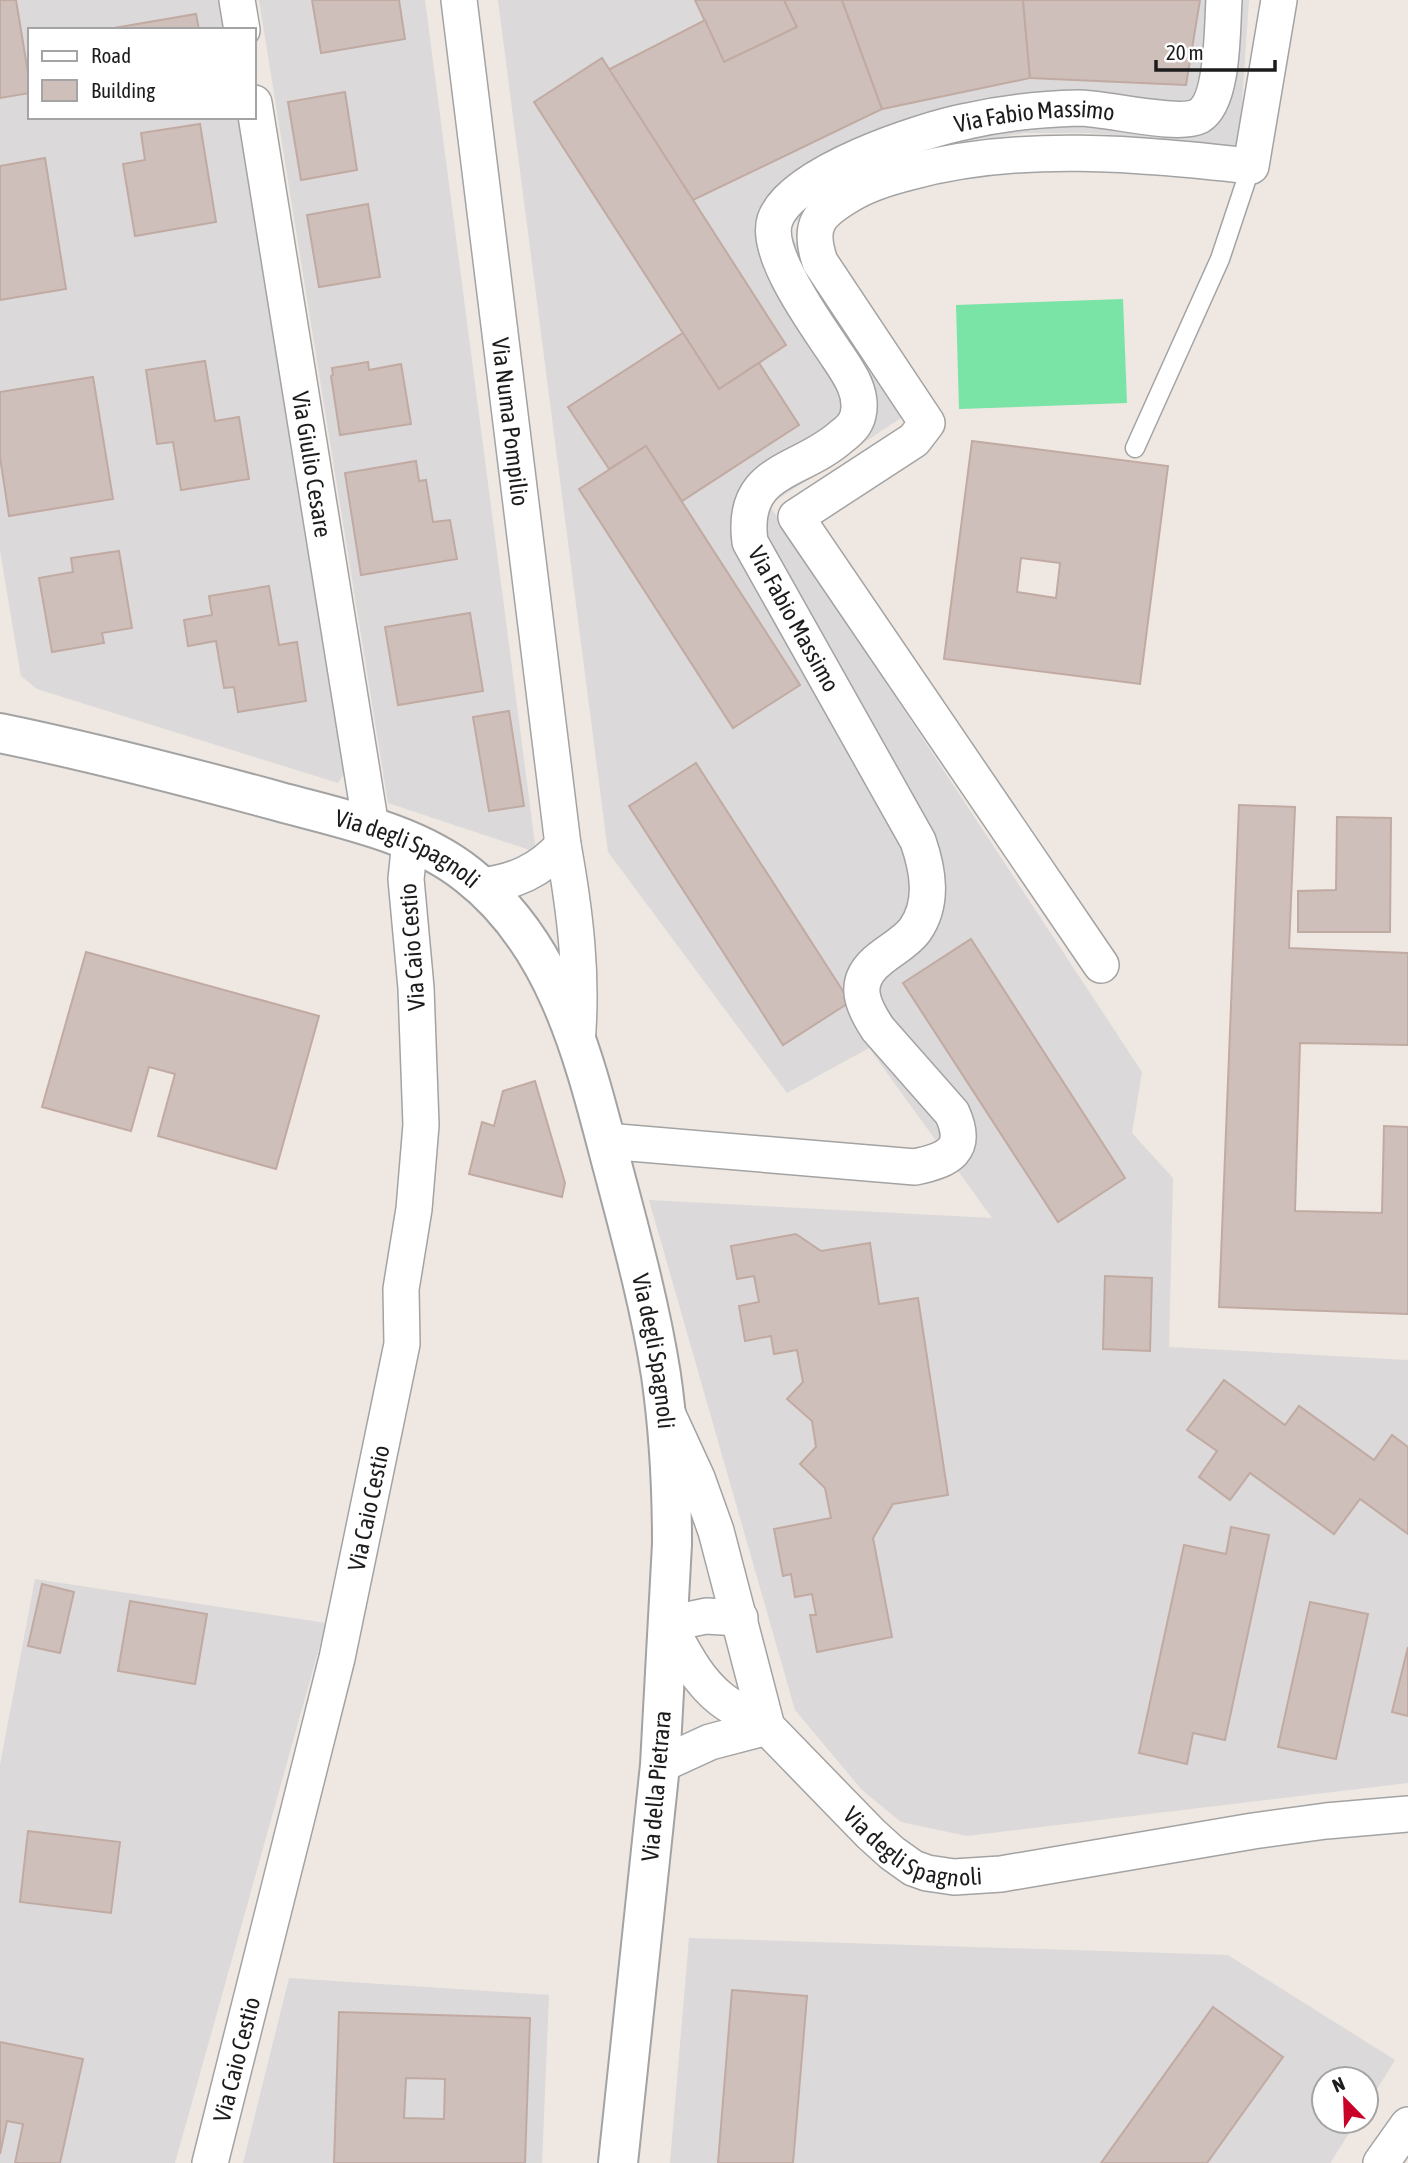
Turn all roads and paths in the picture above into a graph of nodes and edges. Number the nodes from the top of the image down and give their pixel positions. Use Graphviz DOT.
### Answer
graph roads {
  1 [pos="237,0"];
  2 [pos="459,0"];
  3 [pos="1224,0"];
  4 [pos="1279,0"];
  5 [pos="242,28"];
  6 [pos="256,115"];
  7 [pos="1251,166"];
  8 [pos="1135,448"];
  9 [pos="0,733"];
  10 [pos="371,827"];
  11 [pos="410,841"];
  12 [pos="563,845"];
  13 [pos="481,886"];
  14 [pos="1101,965"];
  15 [pos="577,1043"];
  16 [pos="606,1141"];
  17 [pos="665,1407"];
  18 [pos="740,1618"];
  19 [pos="668,1624"];
  20 [pos="767,1727"];
  21 [pos="660,1765"];
  22 [pos="1408,1814"];
  23 [pos="1408,2125"];
  24 [pos="210,2163"];
  25 [pos="618,2163"];
  26 [pos="1381,2163"];
  1 -- 5 [label="street"];
  2 -- 12 [label="street, Via Numa Pompilio"];
  3 -- 16 [label="street, Via Fabio Massimo"];
  4 -- 7 [label="street"];
  6 -- 10 [label="street, Via Giulio Cesare"];
  7 -- 8 [label="lane"];
  7 -- 14 [label="street"];
  9 -- 10 [label="street, Via degli Spagnoli"];
  10 -- 11 [label="street, Via degli Spagnoli"];
  11 -- 13 [label="street, Via degli Spagnoli"];
  11 -- 24 [label="street, Via Caio Cestio"];
  12 -- 13 [label="street"];
  12 -- 15 [label="street, Via Numa Pompilio"];
  13 -- 15 [label="street, Via degli Spagnoli"];
  15 -- 16 [label="street, Via degli Spagnoli"];
  16 -- 17 [label="street, Via degli Spagnoli"];
  17 -- 18 [label="street, Via degli Spagnoli"];
  17 -- 19 [label="street, Via della Pietrara"];
  18 -- 19 [label="street"];
  18 -- 20 [label="street, Via degli Spagnoli"];
  19 -- 20 [label="street"];
  19 -- 21 [label="street, Via della Pietrara"];
  20 -- 21 [label="street"];
  20 -- 22 [label="street, Via degli Spagnoli"];
  21 -- 25 [label="street, Via della Pietrara"];
  23 -- 26 [label="street"];
}
